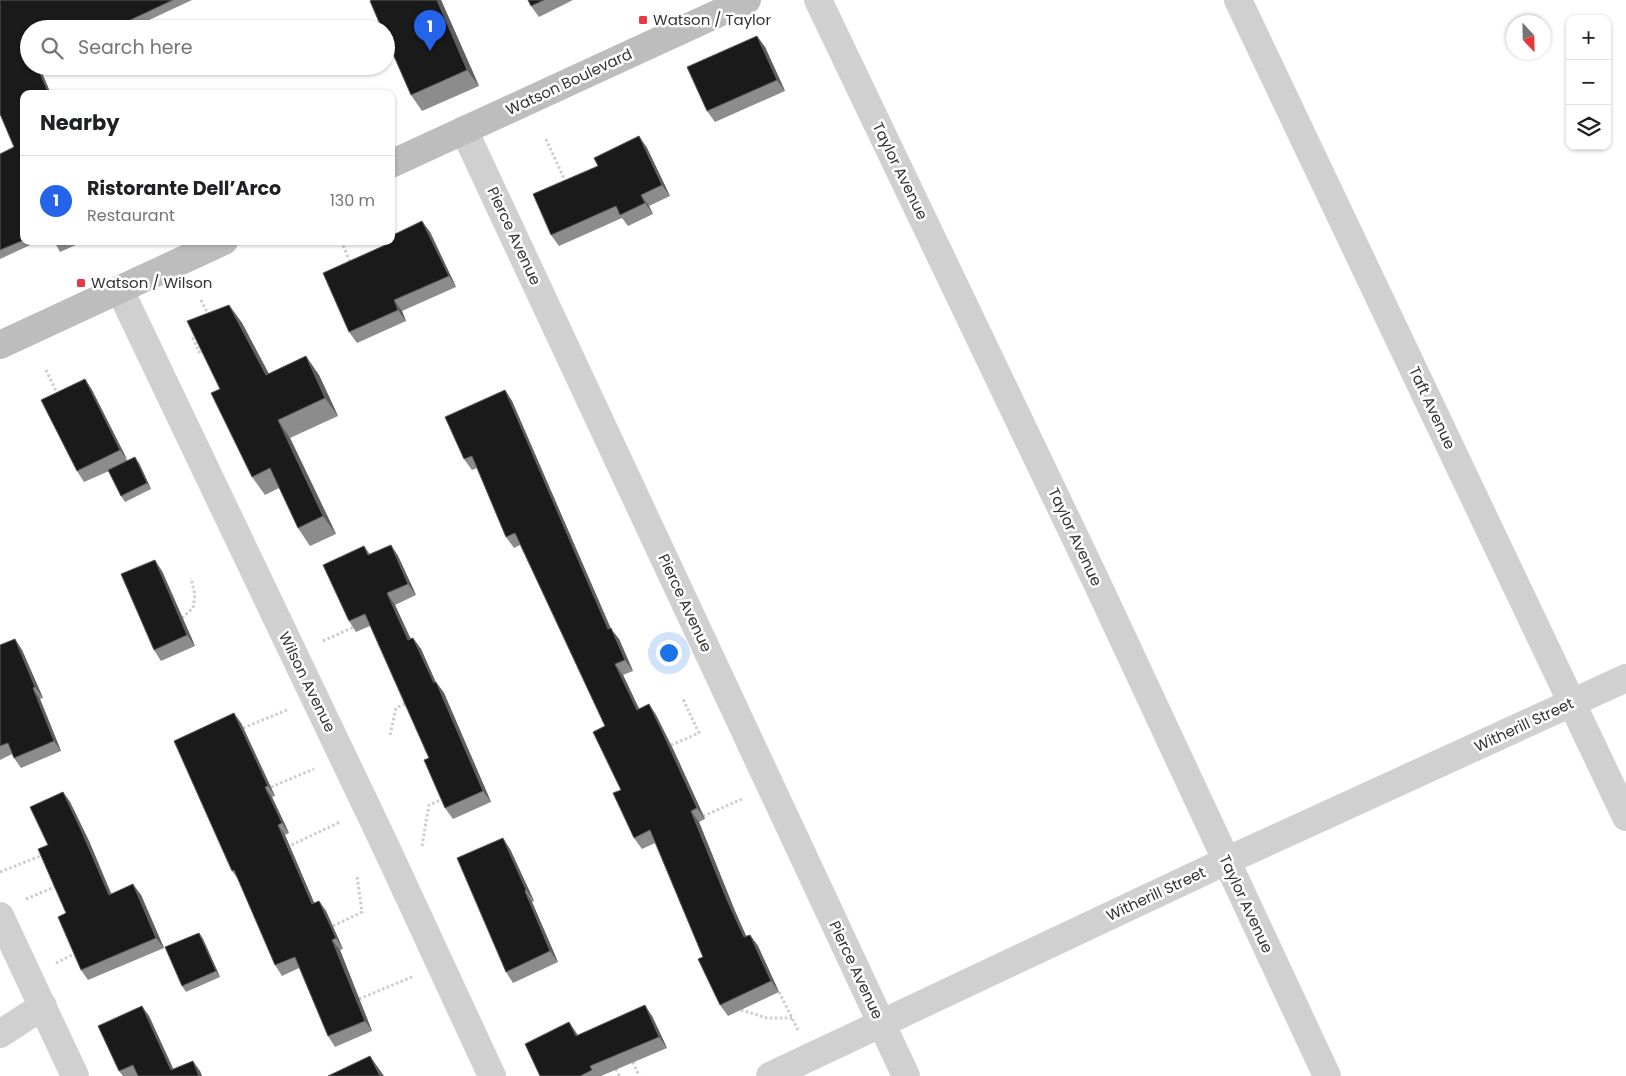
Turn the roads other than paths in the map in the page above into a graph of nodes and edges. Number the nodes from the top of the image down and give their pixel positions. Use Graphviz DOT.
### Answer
graph roads {
  1 [pos="746,0"];
  2 [pos="818,0"];
  3 [pos="1238,0"];
  4 [pos="464,130"];
  5 [pos="395,162"];
  6 [pos="216,245"];
  7 [pos="120,290"];
  8 [pos="0,345"];
  9 [pos="1626,678"];
  10 [pos="1572,703"];
  11 [pos="1626,817"];
  12 [pos="1226,861"];
  13 [pos="0,916"];
  14 [pos="43,1006"];
  15 [pos="881,1023"];
  16 [pos="0,1034"];
  17 [pos="76,1076"];
  18 [pos="492,1076"];
  19 [pos="770,1076"];
  20 [pos="906,1076"];
  21 [pos="1326,1076"];
  1 -- 4 [label="street, Watson Boulevard"];
  2 -- 12 [label="street, Taylor Avenue"];
  3 -- 10 [label="street, Taft Avenue"];
  4 -- 5 [label="street, Watson Boulevard"];
  4 -- 15 [label="street, Pierce Avenue"];
  6 -- 7 [label="street"];
  7 -- 8 [label="street"];
  7 -- 18 [label="street, Wilson Avenue"];
  9 -- 10 [label="street, Witherill Street"];
  10 -- 11 [label="street, Taft Avenue"];
  10 -- 12 [label="street, Witherill Street"];
  12 -- 15 [label="street, Witherill Street"];
  12 -- 21 [label="street, Taylor Avenue"];
  13 -- 14 [label="street"];
  14 -- 16 [label="street"];
  14 -- 17 [label="street"];
  15 -- 19 [label="street, Witherill Street"];
  15 -- 20 [label="street, Pierce Avenue"];
}
